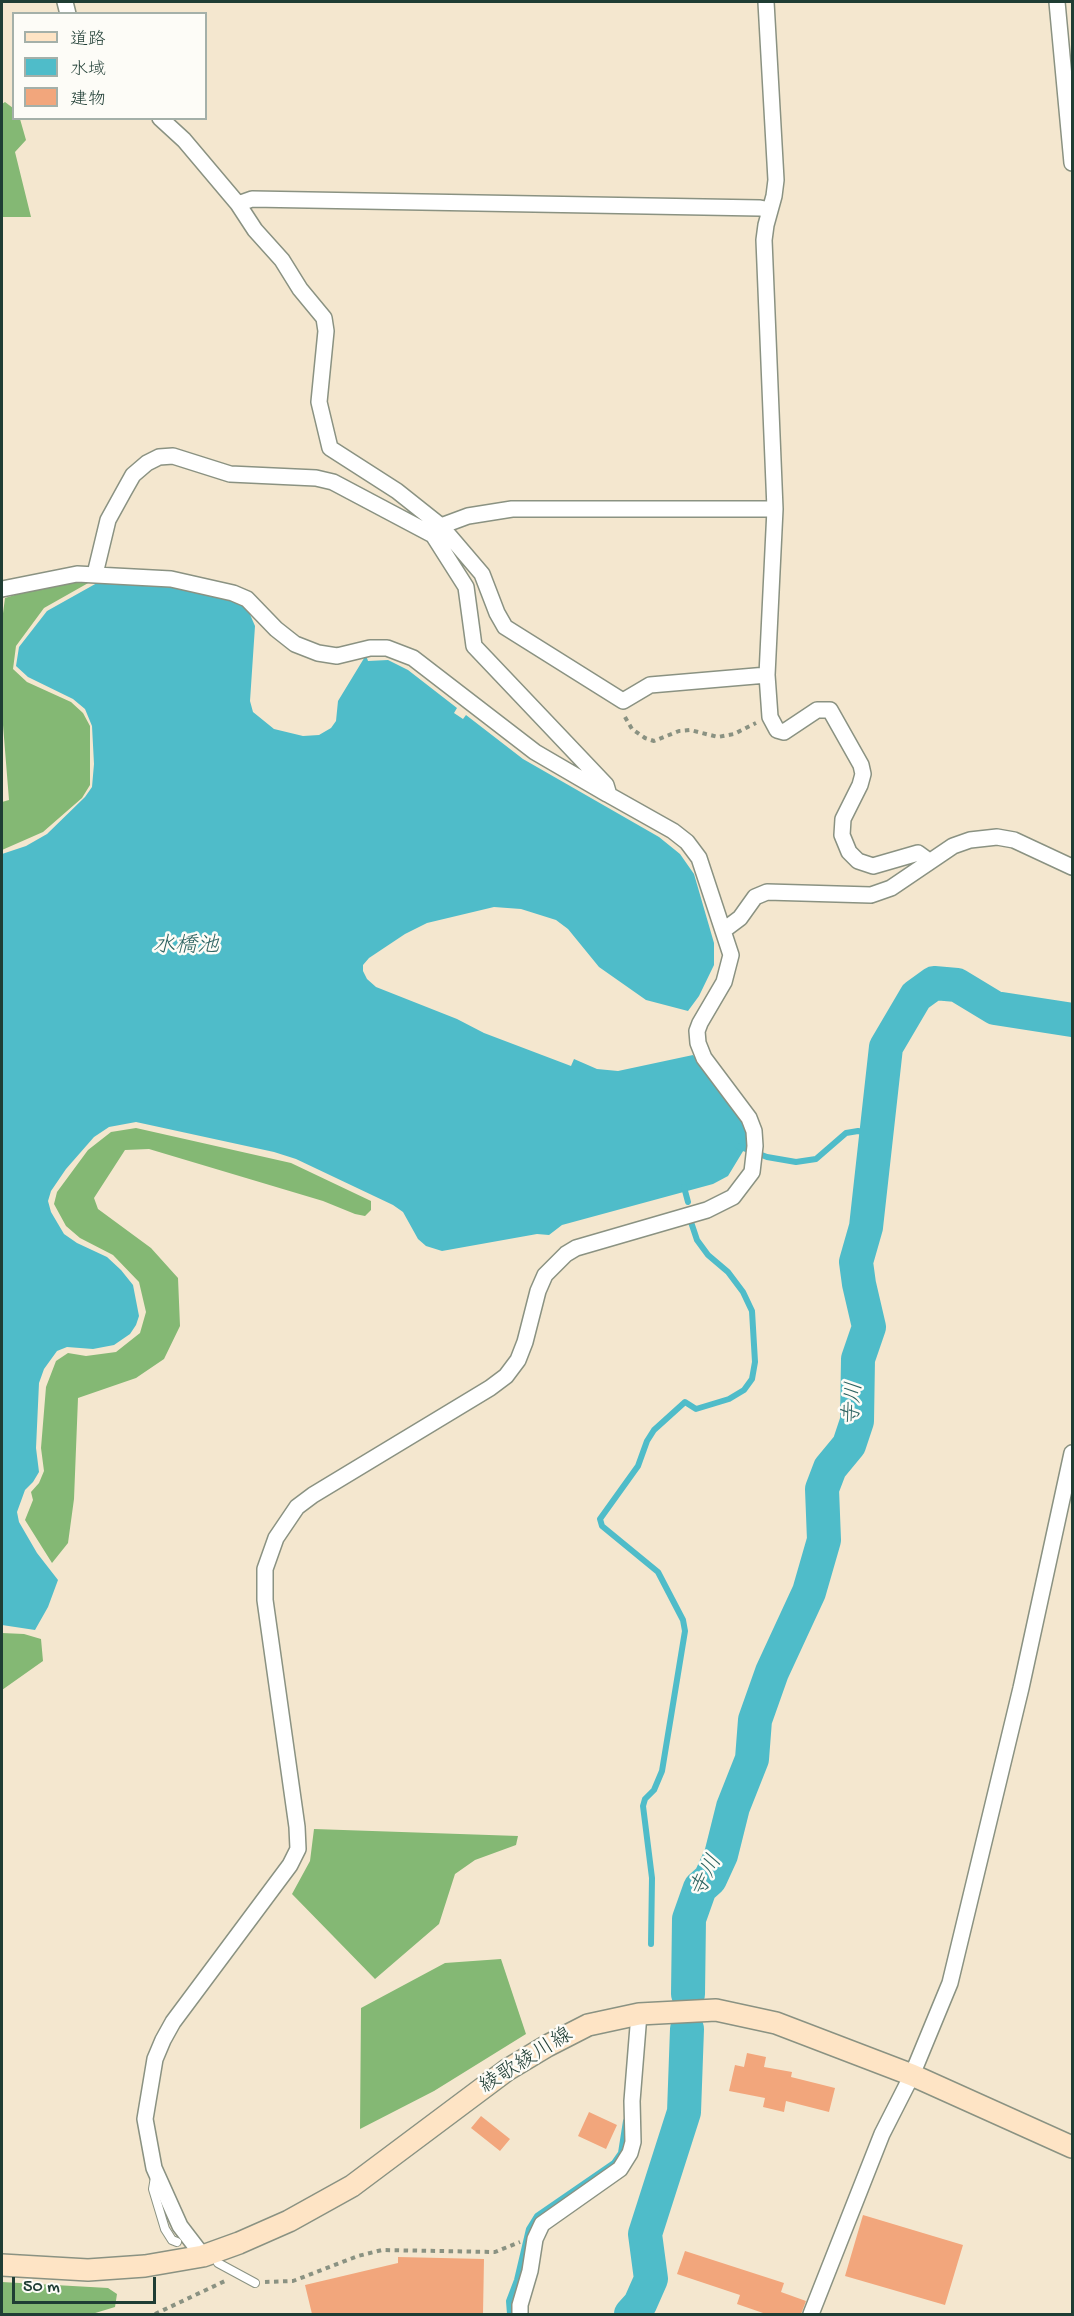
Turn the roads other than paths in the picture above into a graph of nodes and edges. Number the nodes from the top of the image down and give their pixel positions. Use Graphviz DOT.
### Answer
graph roads {
  1 [pos="766,2"];
  2 [pos="1057,2"];
  3 [pos="162,120"];
  4 [pos="1072,163"];
  5 [pos="238,204"];
  6 [pos="770,210"];
  7 [pos="775,509"];
  8 [pos="437,530"];
  9 [pos="95,574"];
  10 [pos="2,589"];
  11 [pos="767,675"];
  12 [pos="609,795"];
  13 [pos="929,861"];
  14 [pos="1072,867"];
  15 [pos="724,930"];
  16 [pos="1072,1453"];
  17 [pos="639,2014"];
  18 [pos="912,2075"];
  19 [pos="1072,2146"];
  20 [pos="156,2173"];
  21 [pos="177,2242"];
  22 [pos="210,2260"];
  23 [pos="2,2265"];
  24 [pos="255,2283"];
  25 [pos="520,2314"];
  26 [pos="810,2314"];
  1 -- 6 [label="street"];
  2 -- 4 [label="street"];
  3 -- 5 [label="street"];
  5 -- 6 [label="street"];
  5 -- 8 [label="street"];
  6 -- 7 [label="street"];
  7 -- 8 [label="street"];
  7 -- 11 [label="street"];
  8 -- 9 [label="street"];
  8 -- 11 [label="street"];
  8 -- 12 [label="street"];
  9 -- 10 [label="street"];
  9 -- 12 [label="street"];
  11 -- 13 [label="street"];
  12 -- 15 [label="street"];
  13 -- 14 [label="street"];
  13 -- 15 [label="street"];
  15 -- 20 [label="street"];
  16 -- 18 [label="street"];
  17 -- 18 [label="main road, 綾歌綾川線"];
  17 -- 22 [label="main road, 綾歌綾川線"];
  17 -- 25 [label="street"];
  18 -- 19 [label="main road, 綾歌綾川線"];
  18 -- 26 [label="street"];
  20 -- 21 [label="lane"];
  20 -- 22 [label="street"];
  22 -- 23 [label="main road, 綾歌綾川線"];
  22 -- 24 [label="lane"];
}
